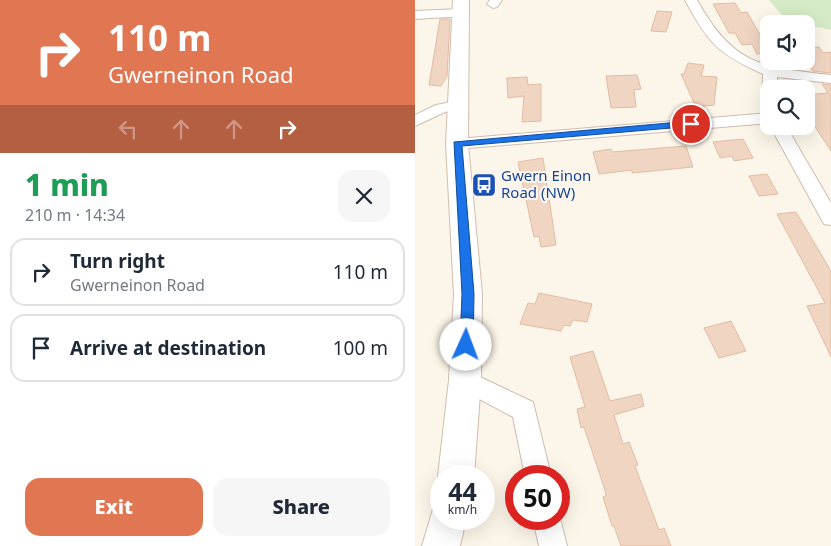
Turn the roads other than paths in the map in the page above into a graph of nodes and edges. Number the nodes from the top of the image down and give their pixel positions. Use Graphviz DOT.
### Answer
graph roads {
  1 [pos="691,0"];
  2 [pos="461,6"];
  3 [pos="415,15"];
  4 [pos="769,72"];
  5 [pos="769,80"];
  6 [pos="831,80"];
  7 [pos="457,105"];
  8 [pos="760,119"];
  9 [pos="415,121"];
  10 [pos="783,135"];
  11 [pos="457,144"];
  12 [pos="831,220"];
  13 [pos="465,380"];
  14 [pos="457,465"];
  15 [pos="536,465"];
  16 [pos="445,530"];
  17 [pos="549,530"];
  18 [pos="441,546"];
  19 [pos="553,546"];
  1 -- 4 [label="street"];
  2 -- 3 [label="street"];
  2 -- 7 [label="main road"];
  4 -- 5 [label="street"];
  4 -- 6 [label="street"];
  7 -- 9 [label="street"];
  7 -- 11 [label="main road"];
  8 -- 11 [label="street"];
  10 -- 12 [label="street"];
  11 -- 13 [label="main road"];
  13 -- 14 [label="main road"];
  13 -- 15 [label="street"];
  16 -- 18 [label="main road"];
  17 -- 19 [label="street"];
}
